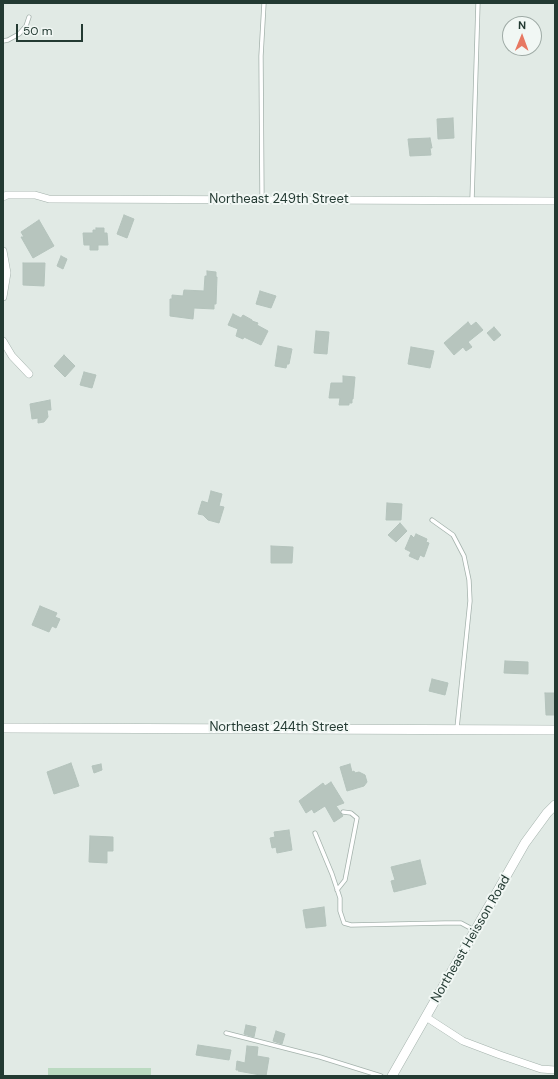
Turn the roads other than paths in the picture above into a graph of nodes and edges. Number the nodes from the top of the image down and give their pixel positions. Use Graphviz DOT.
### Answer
graph roads {
  1 [pos="264,3"];
  2 [pos="478,3"];
  3 [pos="29,17"];
  4 [pos="3,41"];
  5 [pos="3,197"];
  6 [pos="262,199"];
  7 [pos="472,200"];
  8 [pos="555,201"];
  9 [pos="3,251"];
  10 [pos="3,297"];
  11 [pos="3,341"];
  12 [pos="29,374"];
  13 [pos="432,520"];
  14 [pos="3,728"];
  15 [pos="457,729"];
  16 [pos="555,730"];
  17 [pos="555,805"];
  18 [pos="342,812"];
  19 [pos="315,833"];
  20 [pos="337,890"];
  21 [pos="475,931"];
  22 [pos="426,1017"];
  23 [pos="226,1033"];
  24 [pos="555,1070"];
  25 [pos="381,1076"];
  26 [pos="392,1076"];
  1 -- 6 [label="lane"];
  2 -- 7 [label="lane"];
  3 -- 4 [label="lane"];
  5 -- 6 [label="street, Northeast 249th Street"];
  6 -- 7 [label="street, Northeast 249th Street"];
  7 -- 8 [label="street, Northeast 249th Street"];
  9 -- 10 [label="street"];
  11 -- 12 [label="street"];
  13 -- 15 [label="lane"];
  14 -- 15 [label="street, Northeast 244th Street"];
  15 -- 16 [label="street, Northeast 244th Street"];
  17 -- 21 [label="street, Northeast Heisson Road"];
  18 -- 20 [label="lane"];
  19 -- 20 [label="lane"];
  20 -- 21 [label="lane"];
  21 -- 22 [label="street, Northeast Heisson Road"];
  22 -- 24 [label="street"];
  22 -- 26 [label="street, Northeast Heisson Road"];
  23 -- 25 [label="lane"];
}
